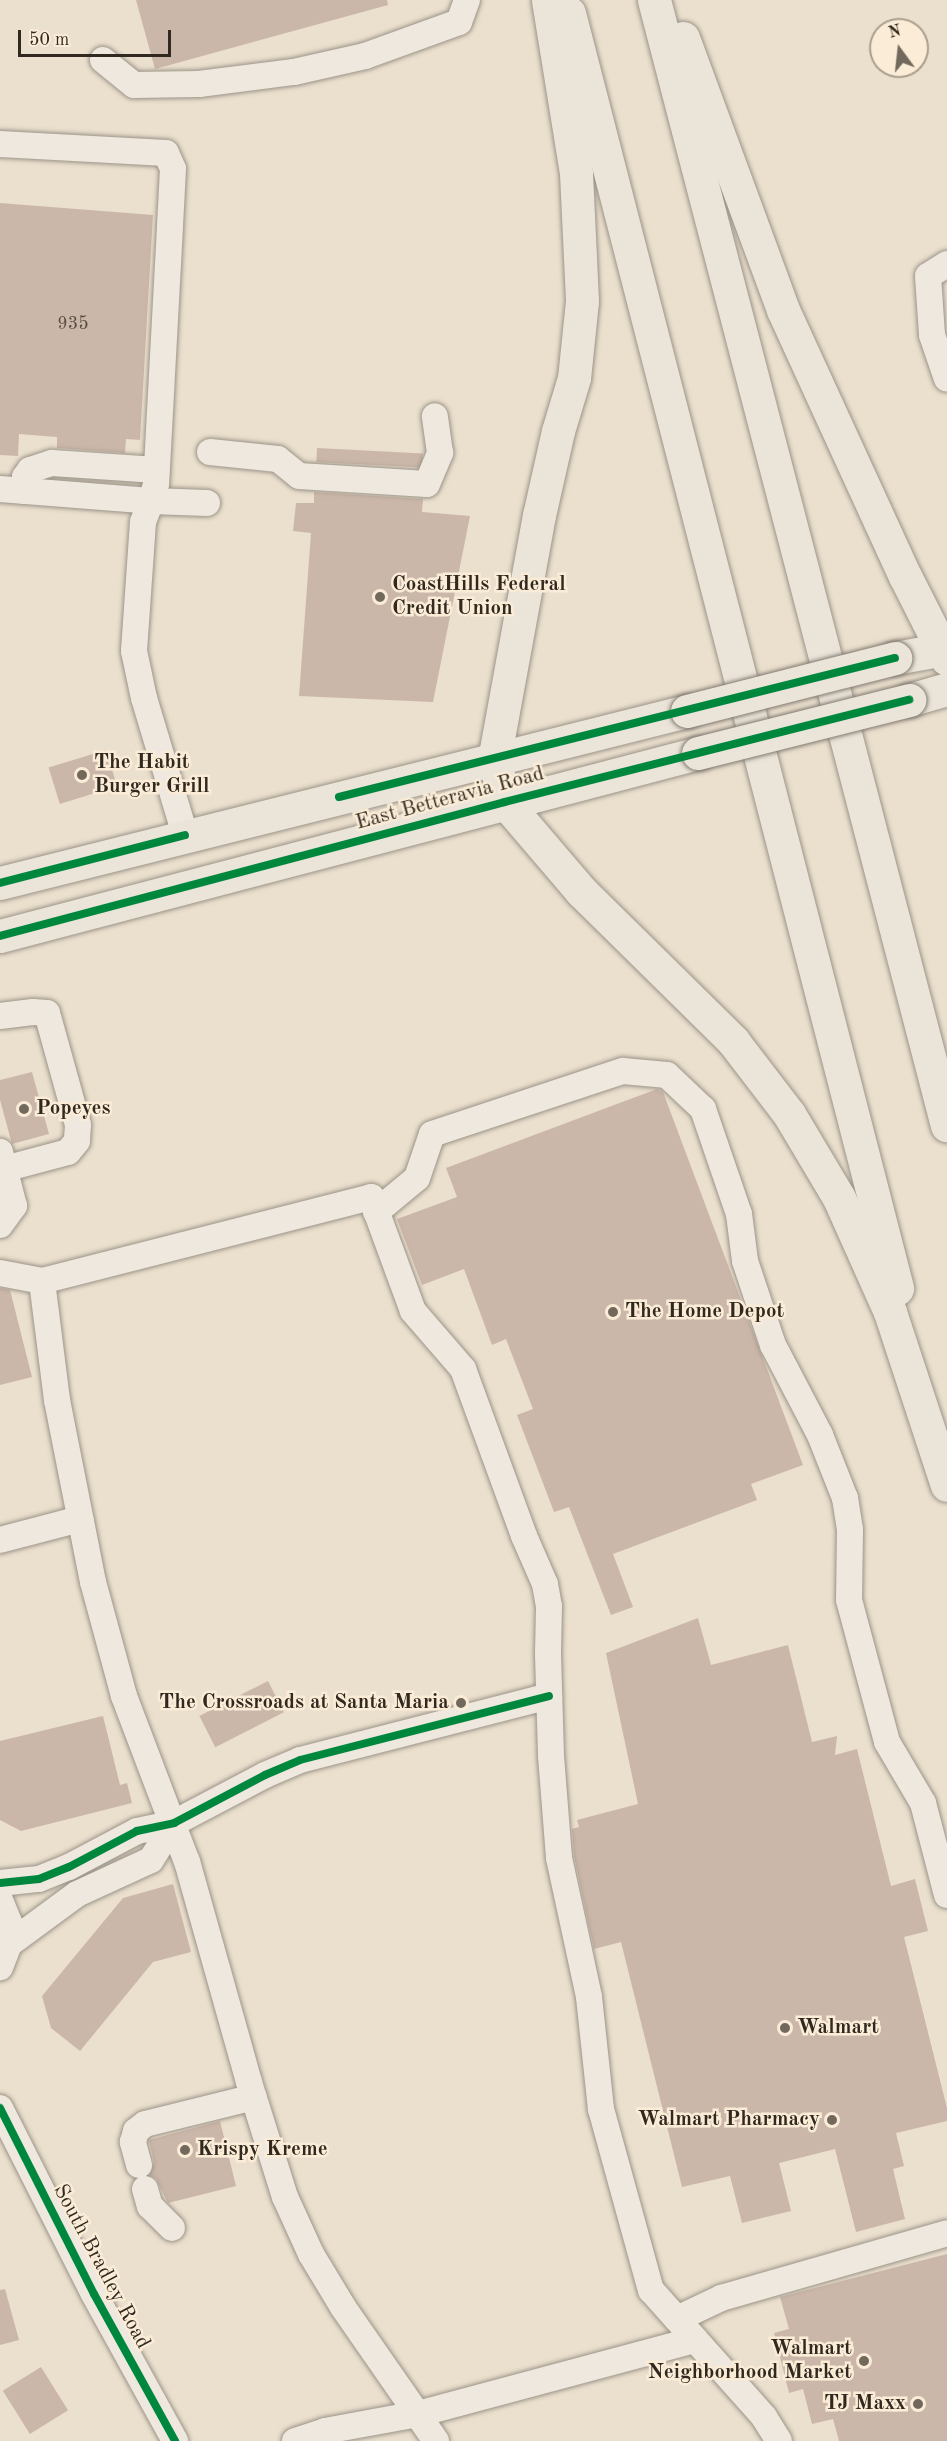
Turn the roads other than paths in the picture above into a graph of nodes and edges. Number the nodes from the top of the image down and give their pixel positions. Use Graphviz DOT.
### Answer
graph roads {
  1 [pos="467,0"];
  2 [pos="548,0"];
  3 [pos="566,0"];
  4 [pos="654,0"];
  5 [pos="669,0"];
  6 [pos="103,60"];
  7 [pos="0,144"];
  8 [pos="947,264"];
  9 [pos="947,379"];
  10 [pos="435,416"];
  11 [pos="210,452"];
  12 [pos="157,470"];
  13 [pos="12,490"];
  14 [pos="151,501"];
  15 [pos="207,502"];
  16 [pos="946,652"];
  17 [pos="947,689"];
  18 [pos="494,759"];
  19 [pos="505,802"];
  20 [pos="185,836"];
  21 [pos="0,883"];
  22 [pos="0,936"];
  23 [pos="0,1016"];
  24 [pos="947,1126"];
  25 [pos="2,1160"];
  26 [pos="376,1212"];
  27 [pos="0,1225"];
  28 [pos="0,1273"];
  29 [pos="42,1281"];
  30 [pos="947,1485"];
  31 [pos="80,1519"];
  32 [pos="0,1540"];
  33 [pos="549,1696"];
  34 [pos="174,1823"];
  35 [pos="0,1883"];
  36 [pos="947,1895"];
  37 [pos="0,1900"];
  38 [pos="5,1956"];
  39 [pos="254,2097"];
  40 [pos="0,2108"];
  41 [pos="172,2228"];
  42 [pos="947,2233"];
  43 [pos="677,2319"];
  44 [pos="695,2340"];
  45 [pos="418,2414"];
  46 [pos="175,2441"];
  47 [pos="296,2441"];
  48 [pos="436,2441"];
  49 [pos="779,2441"];
  1 -- 6 [label="street"];
  2 -- 18 [label="highway"];
  3 -- 30 [label="highway"];
  4 -- 24 [label="highway"];
  5 -- 16 [label="highway"];
  7 -- 12 [label="street"];
  8 -- 9 [label="street"];
  10 -- 11 [label="street"];
  12 -- 13 [label="street"];
  12 -- 14 [label="street"];
  13 -- 14 [label="street"];
  14 -- 15 [label="street"];
  14 -- 20 [label="street"];
  16 -- 18 [label="highway, East Betteravia Road, bridge"];
  17 -- 19 [label="highway, East Betteravia Road, bridge"];
  18 -- 19 [label="highway"];
  18 -- 20 [label="highway, East Betteravia Road"];
  19 -- 22 [label="highway, East Betteravia Road"];
  19 -- 30 [label="highway"];
  20 -- 21 [label="highway, East Betteravia Road"];
  23 -- 25 [label="street"];
  25 -- 27 [label="street"];
  26 -- 29 [label="street"];
  26 -- 33 [label="street"];
  26 -- 36 [label="street"];
  28 -- 29 [label="street"];
  29 -- 31 [label="street"];
  31 -- 32 [label="street"];
  31 -- 34 [label="street"];
  33 -- 34 [label="street"];
  33 -- 43 [label="street"];
  34 -- 35 [label="street"];
  34 -- 38 [label="street"];
  34 -- 39 [label="street"];
  37 -- 38 [label="street"];
  39 -- 41 [label="street"];
  39 -- 45 [label="street"];
  40 -- 46 [label="street, South Bradley Road"];
  42 -- 43 [label="street"];
  43 -- 44 [label="street"];
  44 -- 45 [label="street"];
  44 -- 49 [label="street"];
  45 -- 47 [label="street"];
  45 -- 48 [label="street"];
}
